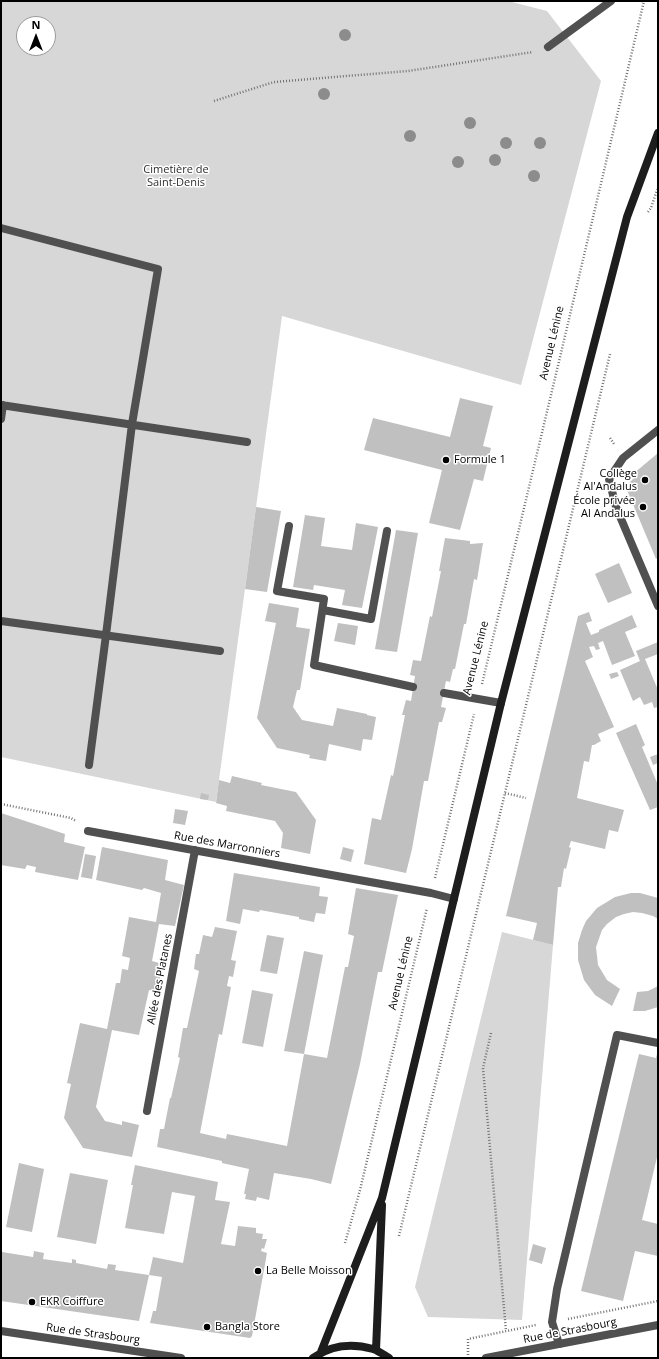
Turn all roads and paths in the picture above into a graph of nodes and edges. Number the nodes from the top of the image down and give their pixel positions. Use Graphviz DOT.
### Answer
graph roads {
  1 [pos="611,1"];
  2 [pos="644,1"];
  3 [pos="548,47"];
  4 [pos="214,101"];
  5 [pos="658,133"];
  6 [pos="658,187"];
  7 [pos="644,217"];
  8 [pos="1,228"];
  9 [pos="611,352"];
  10 [pos="2,405"];
  11 [pos="1,419"];
  12 [pos="132,424"];
  13 [pos="658,430"];
  14 [pos="247,442"];
  15 [pos="289,526"];
  16 [pos="387,531"];
  17 [pos="658,606"];
  18 [pos="322,610"];
  19 [pos="1,620"];
  20 [pos="106,635"];
  21 [pos="220,651"];
  22 [pos="413,687"];
  23 [pos="444,693"];
  24 [pos="478,698"];
  25 [pos="501,703"];
  26 [pos="89,765"];
  27 [pos="505,793"];
  28 [pos="526,798"];
  29 [pos="1,804"];
  30 [pos="88,831"];
  31 [pos="195,850"];
  32 [pos="431,893"];
  33 [pos="454,899"];
  34 [pos="491,1033"];
  35 [pos="658,1044"];
  36 [pos="146,1111"];
  37 [pos="382,1198"];
  38 [pos="398,1240"];
  39 [pos="345,1243"];
  40 [pos="658,1325"];
  41 [pos="1,1331"];
  42 [pos="506,1331"];
  43 [pos="559,1344"];
  44 [pos="376,1350"];
  45 [pos="322,1352"];
  46 [pos="181,1358"];
  47 [pos="313,1358"];
  48 [pos="390,1358"];
  49 [pos="486,1358"];
  1 -- 3 [label="street"];
  2 -- 24 [label="path, Avenue Lénine"];
  3 -- 4 [label="path"];
  5 -- 25 [label="main road"];
  6 -- 7 [label="path"];
  8 -- 12 [label="street"];
  9 -- 27 [label="path"];
  10 -- 11 [label="street"];
  10 -- 12 [label="street"];
  12 -- 14 [label="street"];
  12 -- 20 [label="street"];
  13 -- 17 [label="street"];
  15 -- 18 [label="street"];
  16 -- 18 [label="street"];
  18 -- 22 [label="street"];
  19 -- 20 [label="street"];
  20 -- 21 [label="street"];
  20 -- 26 [label="street"];
  23 -- 24 [label="street"];
  24 -- 25 [label="street"];
  24 -- 32 [label="path, Avenue Lénine"];
  25 -- 33 [label="main road"];
  27 -- 28 [label="path"];
  27 -- 38 [label="path"];
  29 -- 30 [label="path"];
  30 -- 31 [label="street, Rue des Marronniers"];
  31 -- 32 [label="street, Rue des Marronniers"];
  31 -- 36 [label="street, Allée des Platanes"];
  32 -- 33 [label="street, Rue des Marronniers"];
  32 -- 39 [label="path, Avenue Lénine"];
  33 -- 37 [label="main road"];
  34 -- 42 [label="path"];
  35 -- 43 [label="street"];
  37 -- 44 [label="main road"];
  37 -- 45 [label="main road"];
  40 -- 43 [label="street, Rue de Strasbourg"];
  41 -- 46 [label="street, Rue de Strasbourg"];
  43 -- 49 [label="street, Rue de Strasbourg"];
  44 -- 45 [label="main road"];
  44 -- 48 [label="main road"];
  45 -- 47 [label="main road"];
}
